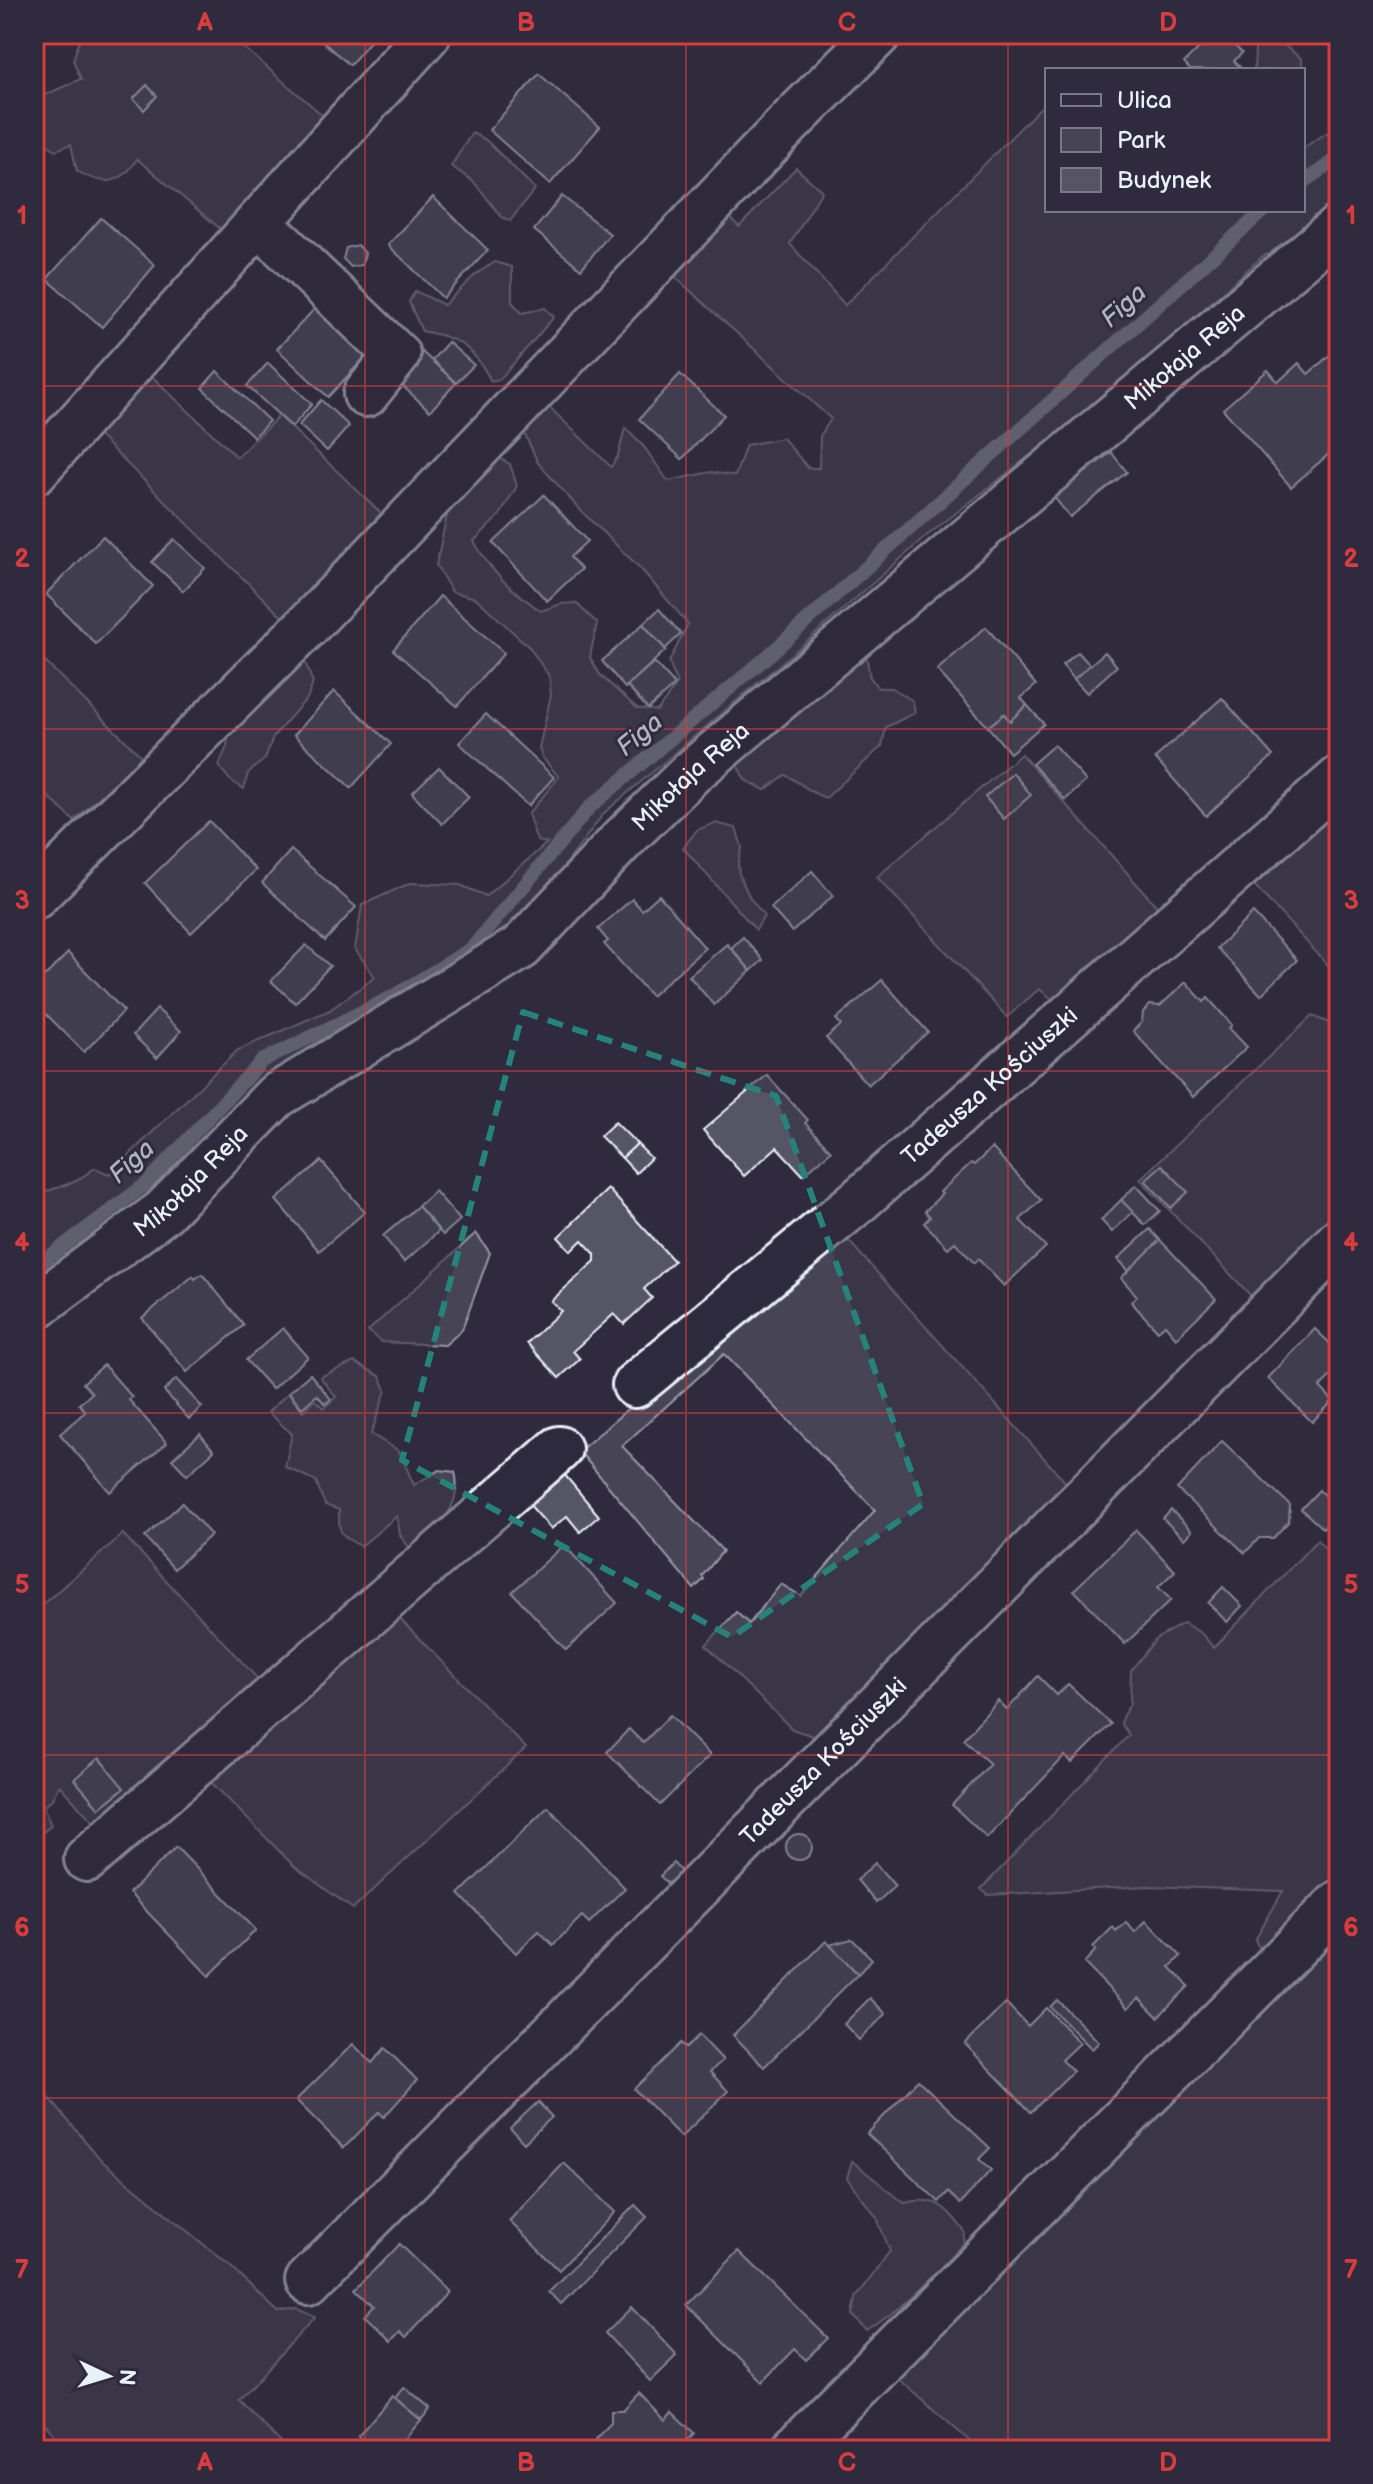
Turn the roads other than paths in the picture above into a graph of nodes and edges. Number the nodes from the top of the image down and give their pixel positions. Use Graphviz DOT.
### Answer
graph roads {
  1 [pos="428,34"];
  2 [pos="878,34"];
  3 [pos="1339,227"];
  4 [pos="277,240"];
  5 [pos="366,394"];
  6 [pos="34,472"];
  7 [pos="1339,779"];
  8 [pos="34,897"];
  9 [pos="1339,1241"];
  10 [pos="34,1308"];
  11 [pos="635,1385"];
  12 [pos="559,1449"];
  13 [pos="87,1859"];
  14 [pos="1339,1903"];
  15 [pos="308,2281"];
  16 [pos="793,2450"];
  1 -- 6 [label="street"];
  2 -- 8 [label="street"];
  3 -- 10 [label="street, Mikołaja Reja"];
  4 -- 5 [label="street"];
  7 -- 11 [label="street, Tadeusza Kościuszki"];
  9 -- 15 [label="street, Tadeusza Kościuszki"];
  12 -- 13 [label="street"];
  14 -- 16 [label="street"];
}
